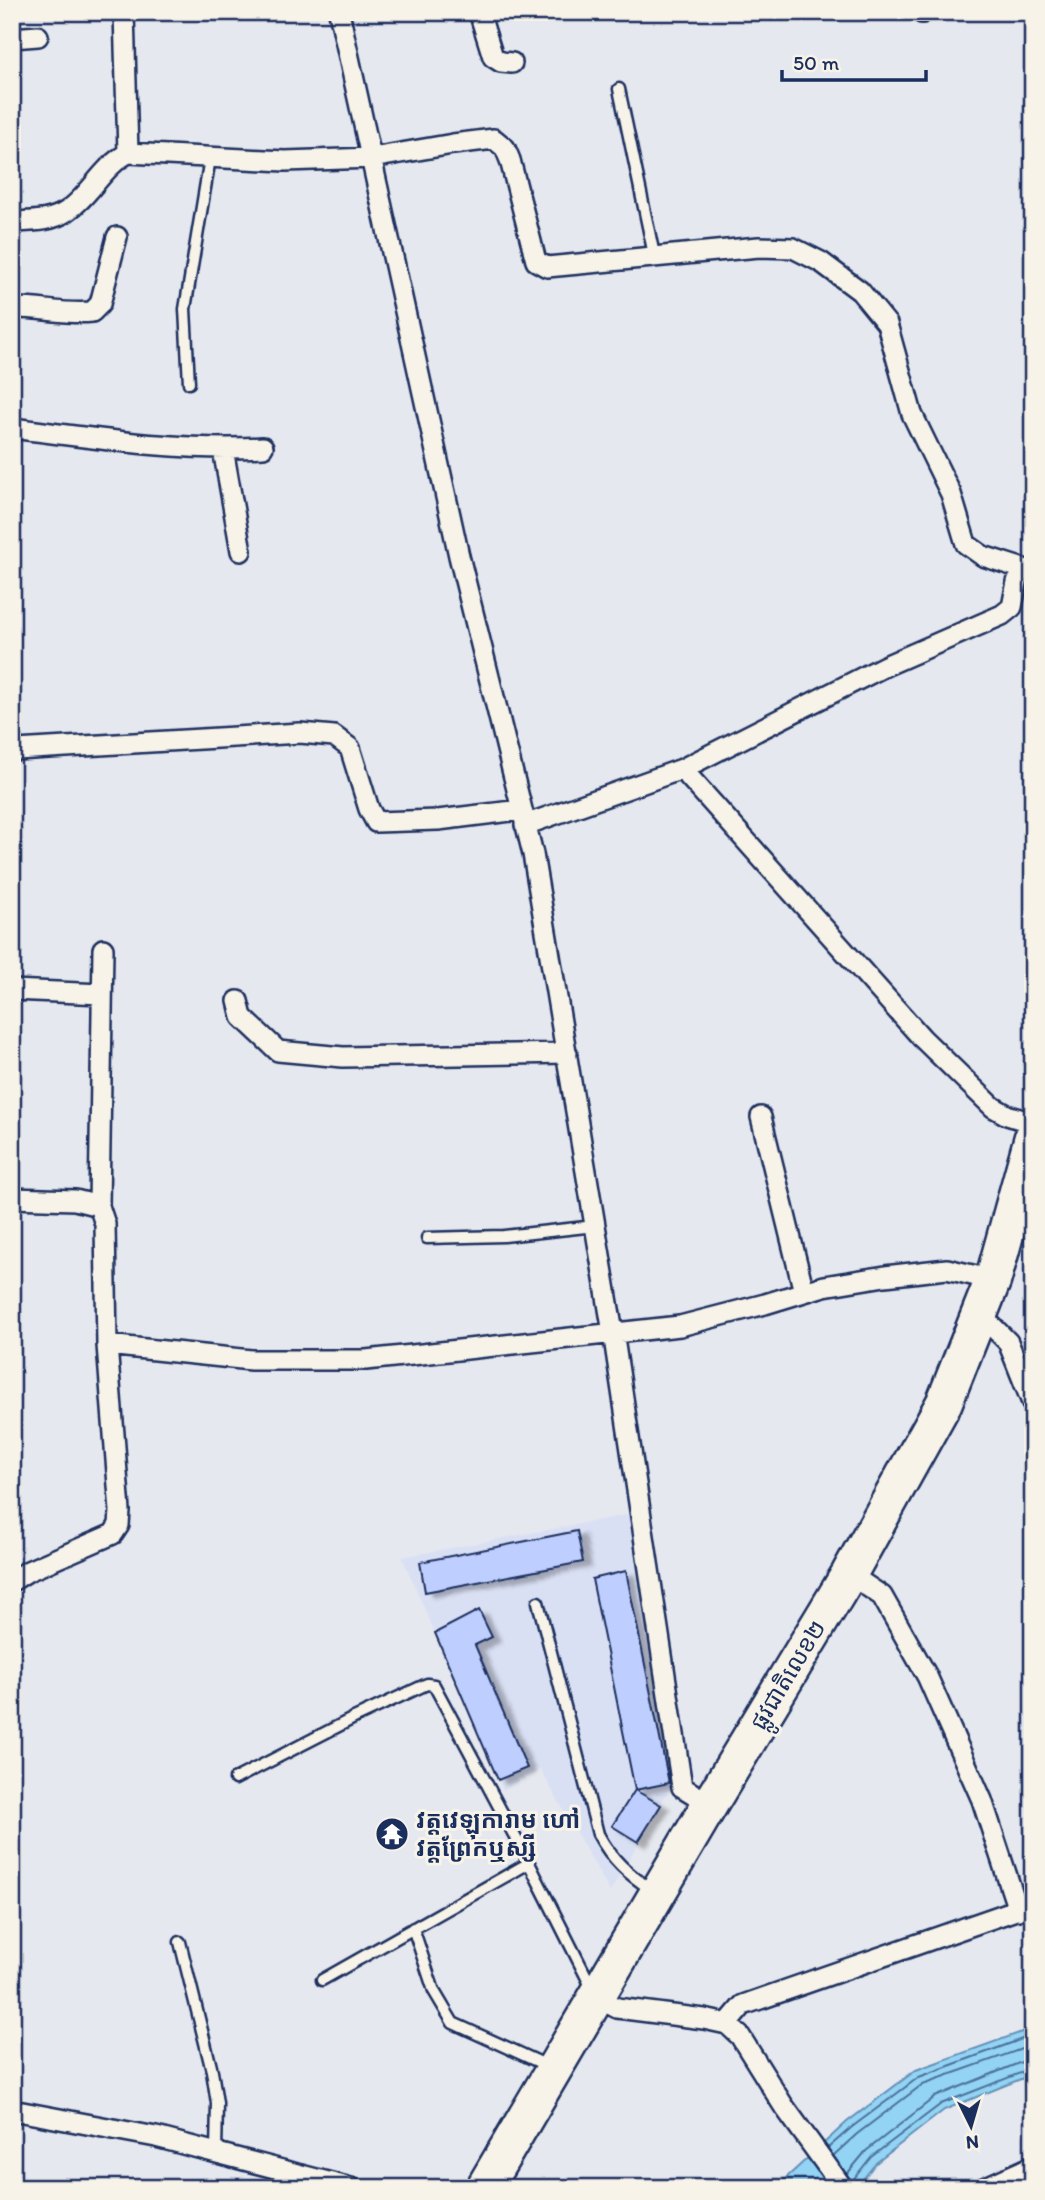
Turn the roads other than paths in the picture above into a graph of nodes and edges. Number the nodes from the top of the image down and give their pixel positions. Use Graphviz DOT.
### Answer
graph roads {
  1 [pos="124,12"];
  2 [pos="339,12"];
  3 [pos="479,12"];
  4 [pos="38,36"];
  5 [pos="12,38"];
  6 [pos="512,63"];
  7 [pos="619,89"];
  8 [pos="128,153"];
  9 [pos="210,158"];
  10 [pos="372,158"];
  11 [pos="12,222"];
  12 [pos="117,237"];
  13 [pos="654,255"];
  14 [pos="12,308"];
  15 [pos="189,383"];
  16 [pos="12,428"];
  17 [pos="263,447"];
  18 [pos="223,449"];
  19 [pos="241,551"];
  20 [pos="1025,577"];
  21 [pos="14,747"];
  22 [pos="682,769"];
  23 [pos="523,818"];
  24 [pos="103,948"];
  25 [pos="12,990"];
  26 [pos="102,994"];
  27 [pos="238,1001"];
  28 [pos="567,1053"];
  29 [pos="761,1117"];
  30 [pos="1033,1123"];
  31 [pos="1033,1135"];
  32 [pos="12,1198"];
  33 [pos="99,1206"];
  34 [pos="595,1226"];
  35 [pos="427,1238"];
  36 [pos="993,1280"];
  37 [pos="804,1292"];
  38 [pos="980,1314"];
  39 [pos="612,1334"];
  40 [pos="107,1345"];
  41 [pos="1033,1405"];
  42 [pos="849,1574"];
  43 [pos="12,1581"];
  44 [pos="538,1602"];
  45 [pos="235,1779"];
  46 [pos="710,1804"];
  47 [pos="529,1863"];
  48 [pos="659,1894"];
  49 [pos="1025,1907"];
  50 [pos="413,1928"];
  51 [pos="180,1942"];
  52 [pos="322,1980"];
  53 [pos="598,1998"];
  54 [pos="727,2024"];
  55 [pos="554,2069"];
  56 [pos="12,2110"];
  57 [pos="216,2153"];
  58 [pos="1033,2166"];
  59 [pos="351,2188"];
  60 [pos="484,2188"];
  61 [pos="844,2188"];
  62 [pos="984,2188"];
  1 -- 8 [label="street"];
  2 -- 10 [label="street"];
  3 -- 6 [label="street"];
  4 -- 5 [label="street"];
  7 -- 13 [label="lane"];
  8 -- 9 [label="street"];
  8 -- 11 [label="street"];
  9 -- 10 [label="street"];
  9 -- 15 [label="lane"];
  10 -- 13 [label="street"];
  10 -- 23 [label="street"];
  12 -- 14 [label="street"];
  13 -- 20 [label="street"];
  16 -- 18 [label="street"];
  17 -- 18 [label="street"];
  18 -- 19 [label="street"];
  20 -- 22 [label="street"];
  21 -- 23 [label="street"];
  22 -- 23 [label="street"];
  22 -- 30 [label="street"];
  23 -- 28 [label="street"];
  24 -- 26 [label="street"];
  25 -- 26 [label="street"];
  26 -- 33 [label="street"];
  27 -- 28 [label="street"];
  28 -- 34 [label="street"];
  29 -- 37 [label="street"];
  31 -- 36 [label="highway, ផ្លូវជាតិលេខ២"];
  32 -- 33 [label="street"];
  33 -- 40 [label="street"];
  34 -- 35 [label="lane"];
  34 -- 39 [label="street"];
  36 -- 37 [label="street"];
  36 -- 38 [label="highway, ផ្លូវជាតិលេខ២"];
  37 -- 39 [label="street"];
  38 -- 41 [label="street"];
  38 -- 42 [label="highway, ផ្លូវជាតិលេខ២"];
  39 -- 40 [label="street"];
  39 -- 46 [label="street"];
  40 -- 43 [label="street"];
  42 -- 46 [label="highway, ផ្លូវជាតិលេខ២"];
  42 -- 49 [label="street"];
  44 -- 48 [label="lane"];
  45 -- 47 [label="lane"];
  46 -- 48 [label="highway, ផ្លូវជាតិលេខ២"];
  47 -- 50 [label="lane"];
  47 -- 53 [label="lane"];
  48 -- 53 [label="highway, ផ្លូវជាតិលេខ២"];
  49 -- 54 [label="street"];
  50 -- 52 [label="lane"];
  50 -- 55 [label="lane"];
  51 -- 57 [label="lane"];
  53 -- 54 [label="street"];
  53 -- 55 [label="highway, ផ្លូវជាតិលេខ២"];
  54 -- 61 [label="street"];
  55 -- 60 [label="highway, ផ្លូវជាតិលេខ២"];
  56 -- 57 [label="street"];
  57 -- 59 [label="street"];
  58 -- 62 [label="street"];
}
